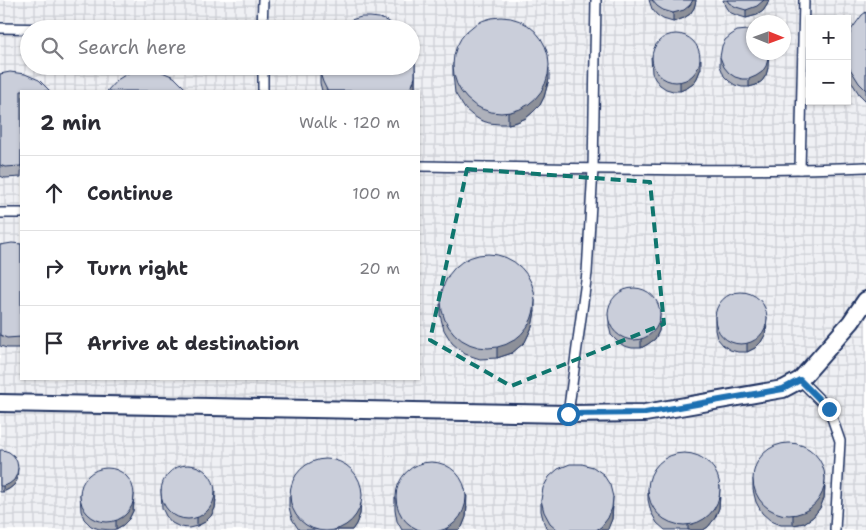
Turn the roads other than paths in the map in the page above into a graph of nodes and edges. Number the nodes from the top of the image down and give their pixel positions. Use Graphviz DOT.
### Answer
graph roads {
  1 [pos="263,0"];
  2 [pos="596,0"];
  3 [pos="804,0"];
  4 [pos="262,20"];
  5 [pos="0,28"];
  6 [pos="20,28"];
  7 [pos="263,75"];
  8 [pos="263,90"];
  9 [pos="420,166"];
  10 [pos="866,166"];
  11 [pos="593,169"];
  12 [pos="800,169"];
  13 [pos="0,213"];
  14 [pos="20,213"];
  15 [pos="866,300"];
  16 [pos="858,320"];
  17 [pos="800,380"];
  18 [pos="0,403"];
  19 [pos="568,414"];
  20 [pos="836,530"];
  1 -- 4 [label="lane"];
  2 -- 11 [label="lane"];
  3 -- 12 [label="lane"];
  5 -- 6 [label="lane"];
  7 -- 8 [label="lane"];
  9 -- 11 [label="lane"];
  10 -- 12 [label="lane"];
  11 -- 12 [label="lane"];
  11 -- 19 [label="lane"];
  13 -- 14 [label="lane"];
  15 -- 16 [label="street"];
  16 -- 17 [label="street"];
  17 -- 19 [label="street"];
  17 -- 20 [label="lane"];
  18 -- 19 [label="street"];
}
